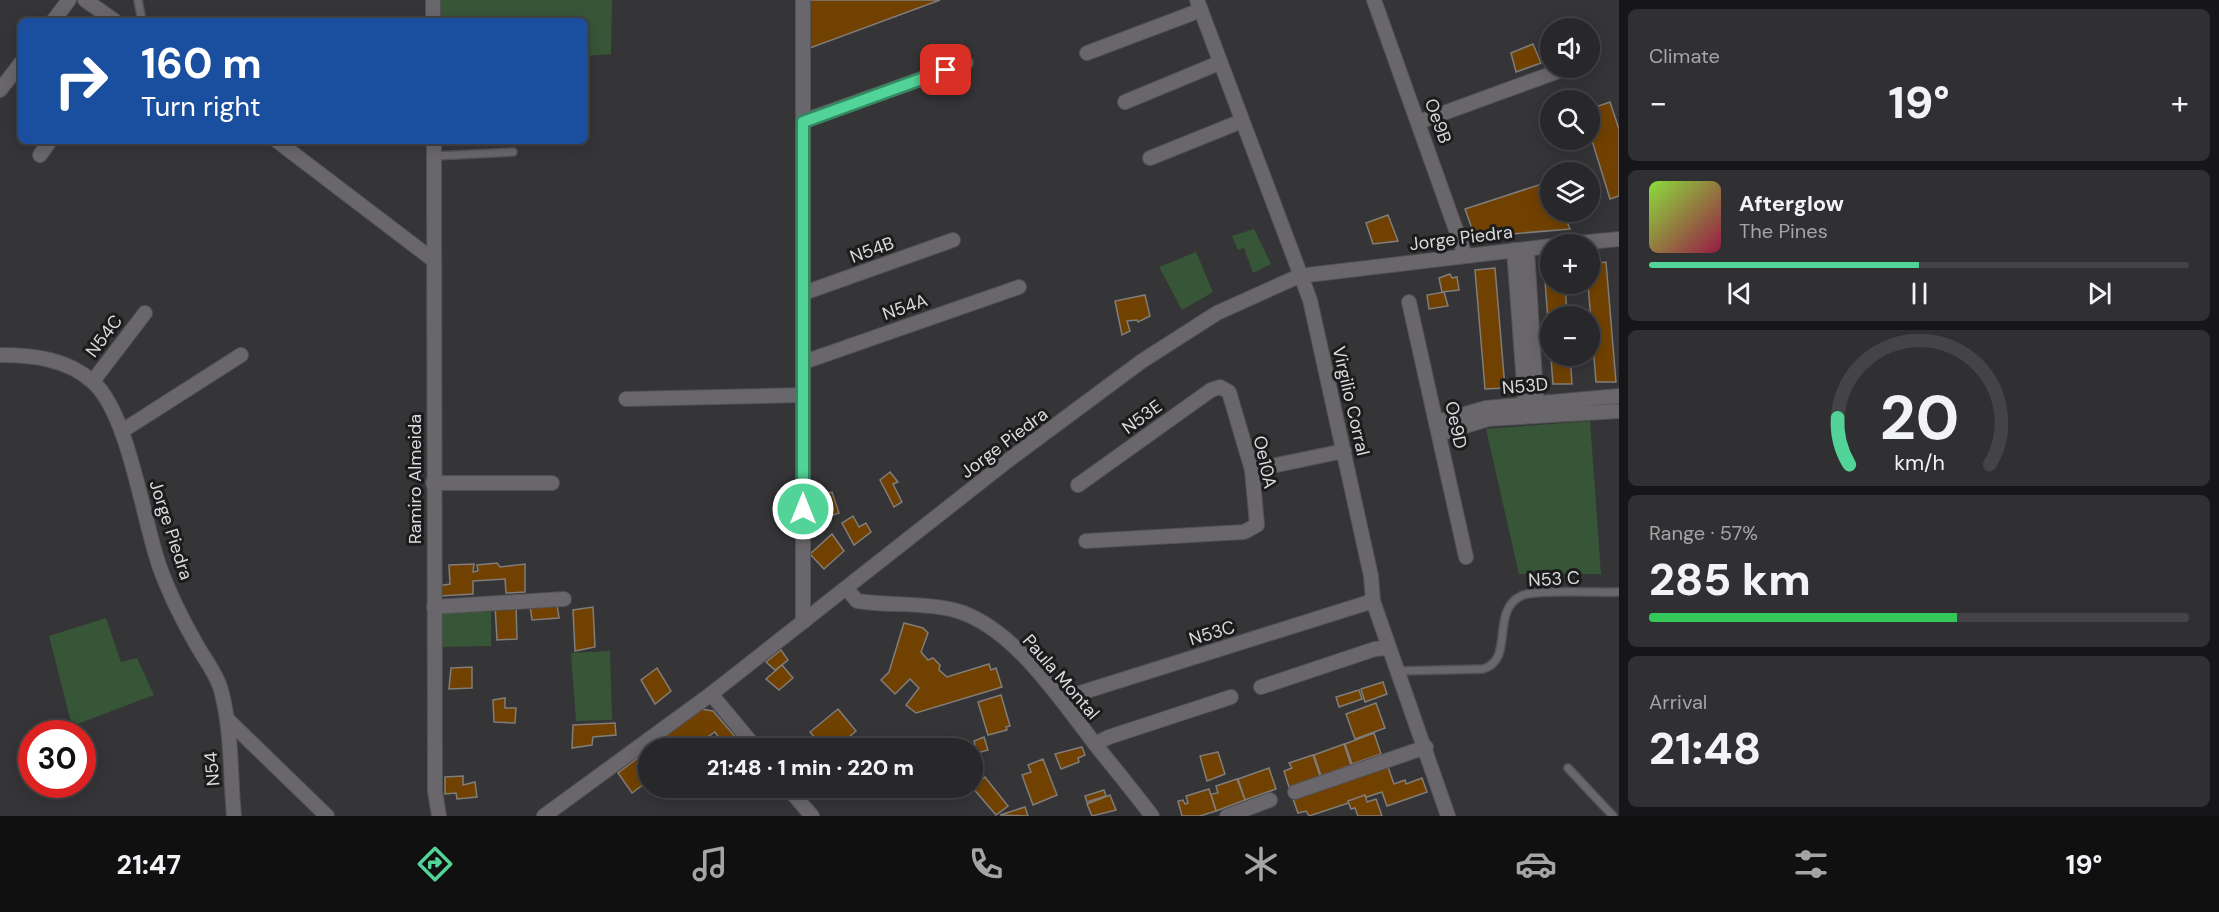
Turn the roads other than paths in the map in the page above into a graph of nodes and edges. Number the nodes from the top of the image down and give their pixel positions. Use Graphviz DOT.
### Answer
graph roads {
  1 [pos="69,0"];
  2 [pos="84,0"];
  3 [pos="138,0"];
  4 [pos="433,0"];
  5 [pos="803,0"];
  6 [pos="1374,0"];
  7 [pos="1199,5"];
  8 [pos="55,18"];
  9 [pos="111,18"];
  10 [pos="141,18"];
  11 [pos="433,18"];
  12 [pos="1087,53"];
  13 [pos="966,63"];
  14 [pos="1220,63"];
  15 [pos="18,67"];
  16 [pos="1540,78"];
  17 [pos="0,90"];
  18 [pos="1125,102"];
  19 [pos="1242,121"];
  20 [pos="803,122"];
  21 [pos="1419,122"];
  22 [pos="48,144"];
  23 [pos="281,144"];
  24 [pos="434,144"];
  25 [pos="513,152"];
  26 [pos="40,155"];
  27 [pos="434,156"];
  28 [pos="1150,158"];
  29 [pos="1619,239"];
  30 [pos="953,240"];
  31 [pos="1600,241"];
  32 [pos="1540,247"];
  33 [pos="1520,250"];
  34 [pos="1466,255"];
  35 [pos="432,260"];
  36 [pos="1299,276"];
  37 [pos="1018,287"];
  38 [pos="804,293"];
  39 [pos="1409,302"];
  40 [pos="145,313"];
  41 [pos="0,355"];
  42 [pos="242,355"];
  43 [pos="804,362"];
  44 [pos="93,381"];
  45 [pos="1229,392"];
  46 [pos="803,395"];
  47 [pos="1619,396"];
  48 [pos="626,399"];
  49 [pos="1531,410"];
  50 [pos="1619,411"];
  51 [pos="1438,428"];
  52 [pos="122,431"];
  53 [pos="1344,452"];
  54 [pos="1252,470"];
  55 [pos="434,483"];
  56 [pos="552,483"];
  57 [pos="1078,485"];
  58 [pos="1086,542"];
  59 [pos="1466,557"];
  60 [pos="847,590"];
  61 [pos="1619,592"];
  62 [pos="564,600"];
  63 [pos="1373,601"];
  64 [pos="434,607"];
  65 [pos="803,622"];
  66 [pos="1388,648"];
  67 [pos="1398,671"];
  68 [pos="1261,687"];
  69 [pos="711,694"];
  70 [pos="1231,697"];
  71 [pos="1061,699"];
  72 [pos="227,719"];
  73 [pos="748,738"];
  74 [pos="1095,744"];
  75 [pos="1426,747"];
  76 [pos="1568,768"];
  77 [pos="1295,792"];
  78 [pos="797,798"];
  79 [pos="1270,800"];
  80 [pos="234,816"];
  81 [pos="327,816"];
  82 [pos="439,816"];
  83 [pos="544,816"];
  84 [pos="812,816"];
  85 [pos="1152,816"];
  86 [pos="1227,816"];
  87 [pos="1448,816"];
  88 [pos="1613,816"];
  1 -- 8 [label="street"];
  2 -- 9 [label="street"];
  3 -- 10 [label="lane"];
  4 -- 11 [label="street"];
  5 -- 20 [label="street"];
  6 -- 21 [label="street, Oe9B"];
  7 -- 12 [label="street"];
  7 -- 14 [label="street, Virgilio Corral"];
  13 -- 20 [label="street"];
  14 -- 18 [label="street"];
  14 -- 19 [label="street, Virgilio Corral"];
  15 -- 17 [label="street"];
  16 -- 21 [label="street"];
  19 -- 28 [label="street"];
  19 -- 36 [label="street, Virgilio Corral"];
  20 -- 38 [label="street"];
  21 -- 34 [label="street, Oe9B"];
  22 -- 26 [label="street"];
  23 -- 35 [label="street"];
  24 -- 27 [label="street, Ramiro Almeida"];
  25 -- 27 [label="lane"];
  27 -- 35 [label="street, Ramiro Almeida"];
  29 -- 31 [label="street"];
  30 -- 38 [label="street, N54B"];
  32 -- 33 [label="street, Jorge Piedra"];
  33 -- 34 [label="street, Jorge Piedra"];
  33 -- 49 [label="street"];
  34 -- 36 [label="street, Jorge Piedra"];
  35 -- 55 [label="street, Ramiro Almeida"];
  36 -- 53 [label="street, Virgilio Corral"];
  36 -- 60 [label="street, Jorge Piedra"];
  37 -- 43 [label="street, N54A"];
  38 -- 43 [label="street"];
  39 -- 51 [label="street, Oe9D"];
  40 -- 44 [label="street, N54C"];
  41 -- 44 [label="street, Jorge Piedra"];
  42 -- 52 [label="street"];
  43 -- 46 [label="street"];
  44 -- 52 [label="street, Jorge Piedra"];
  45 -- 54 [label="street, Oe10A"];
  45 -- 57 [label="street, N53E"];
  46 -- 48 [label="street"];
  46 -- 65 [label="street"];
  47 -- 49 [label="street, N53D"];
  49 -- 50 [label="street, N53D"];
  49 -- 51 [label="street, N53D"];
  51 -- 59 [label="street, Oe9D"];
  52 -- 72 [label="street, Jorge Piedra"];
  53 -- 54 [label="street"];
  53 -- 63 [label="street, Virgilio Corral"];
  54 -- 58 [label="street, Oe10A"];
  55 -- 56 [label="street"];
  55 -- 64 [label="street, Ramiro Almeida"];
  60 -- 65 [label="street, Jorge Piedra"];
  60 -- 71 [label="street, Paula Montal"];
  61 -- 67 [label="lane, N53 C"];
  62 -- 64 [label="street"];
  63 -- 66 [label="street, Virgilio Corral"];
  63 -- 71 [label="street, N53C"];
  64 -- 82 [label="street, Ramiro Almeida"];
  65 -- 69 [label="street, Jorge Piedra"];
  66 -- 67 [label="street, Virgilio Corral"];
  66 -- 68 [label="street"];
  67 -- 75 [label="street, Virgilio Corral"];
  69 -- 73 [label="street"];
  69 -- 83 [label="street, Jorge Piedra"];
  70 -- 74 [label="street"];
  71 -- 74 [label="street, Paula Montal"];
  72 -- 80 [label="street, N54"];
  72 -- 81 [label="street"];
  74 -- 85 [label="street, Paula Montal"];
  75 -- 77 [label="street"];
  75 -- 87 [label="street, Virgilio Corral"];
  76 -- 88 [label="lane"];
  78 -- 84 [label="street"];
  79 -- 86 [label="street"];
}
